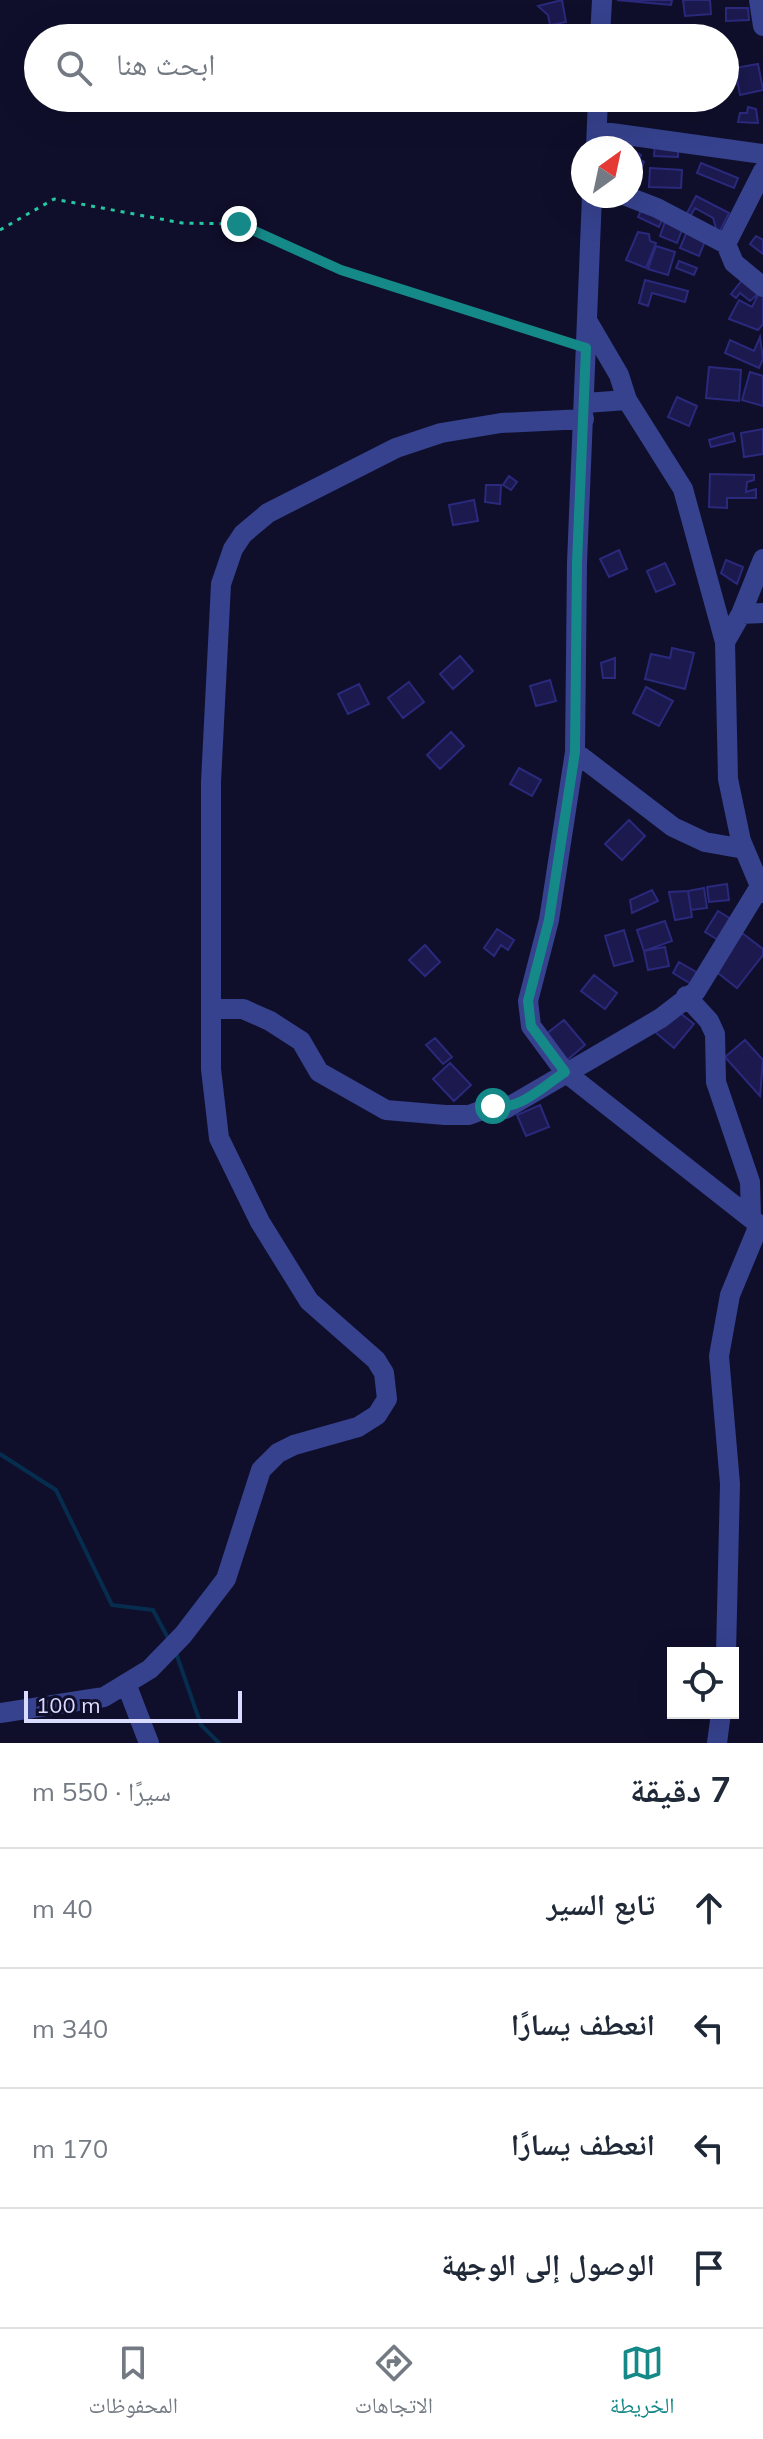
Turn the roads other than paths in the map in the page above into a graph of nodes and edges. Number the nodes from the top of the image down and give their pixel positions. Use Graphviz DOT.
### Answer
graph roads {
  1 [pos="602,0"];
  2 [pos="759,0"];
  3 [pos="601,24"];
  4 [pos="763,26"];
  5 [pos="597,112"];
  6 [pos="596,136"];
  7 [pos="643,144"];
  8 [pos="763,154"];
  9 [pos="763,171"];
  10 [pos="643,203"];
  11 [pos="592,208"];
  12 [pos="726,244"];
  13 [pos="763,287"];
  14 [pos="588,322"];
  15 [pos="627,400"];
  16 [pos="584,411"];
  17 [pos="763,559"];
  18 [pos="763,613"];
  19 [pos="741,614"];
  20 [pos="725,642"];
  21 [pos="575,752"];
  22 [pos="744,849"];
  23 [pos="761,890"];
  24 [pos="686,996"];
  25 [pos="212,1009"];
  26 [pos="565,1072"];
  27 [pos="758,1223"];
  28 [pos="726,1647"];
  29 [pos="127,1686"];
  30 [pos="0,1713"];
  31 [pos="720,1719"];
  32 [pos="149,1743"];
  33 [pos="717,1743"];
  1 -- 3 [label="street"];
  2 -- 4 [label="street"];
  5 -- 6 [label="street"];
  7 -- 8 [label="street"];
  9 -- 12 [label="street"];
  10 -- 12 [label="street"];
  11 -- 14 [label="street"];
  12 -- 13 [label="street"];
  14 -- 15 [label="street"];
  14 -- 16 [label="street"];
  15 -- 16 [label="street"];
  15 -- 20 [label="street"];
  16 -- 21 [label="street"];
  16 -- 25 [label="street"];
  17 -- 19 [label="street"];
  18 -- 19 [label="street"];
  19 -- 20 [label="street"];
  20 -- 22 [label="street"];
  21 -- 22 [label="street"];
  21 -- 26 [label="street"];
  22 -- 23 [label="street"];
  23 -- 24 [label="street"];
  24 -- 26 [label="street"];
  24 -- 27 [label="street"];
  25 -- 26 [label="street"];
  25 -- 29 [label="street"];
  26 -- 27 [label="street"];
  27 -- 28 [label="street"];
  29 -- 30 [label="street"];
  29 -- 32 [label="street"];
  31 -- 33 [label="street"];
}
